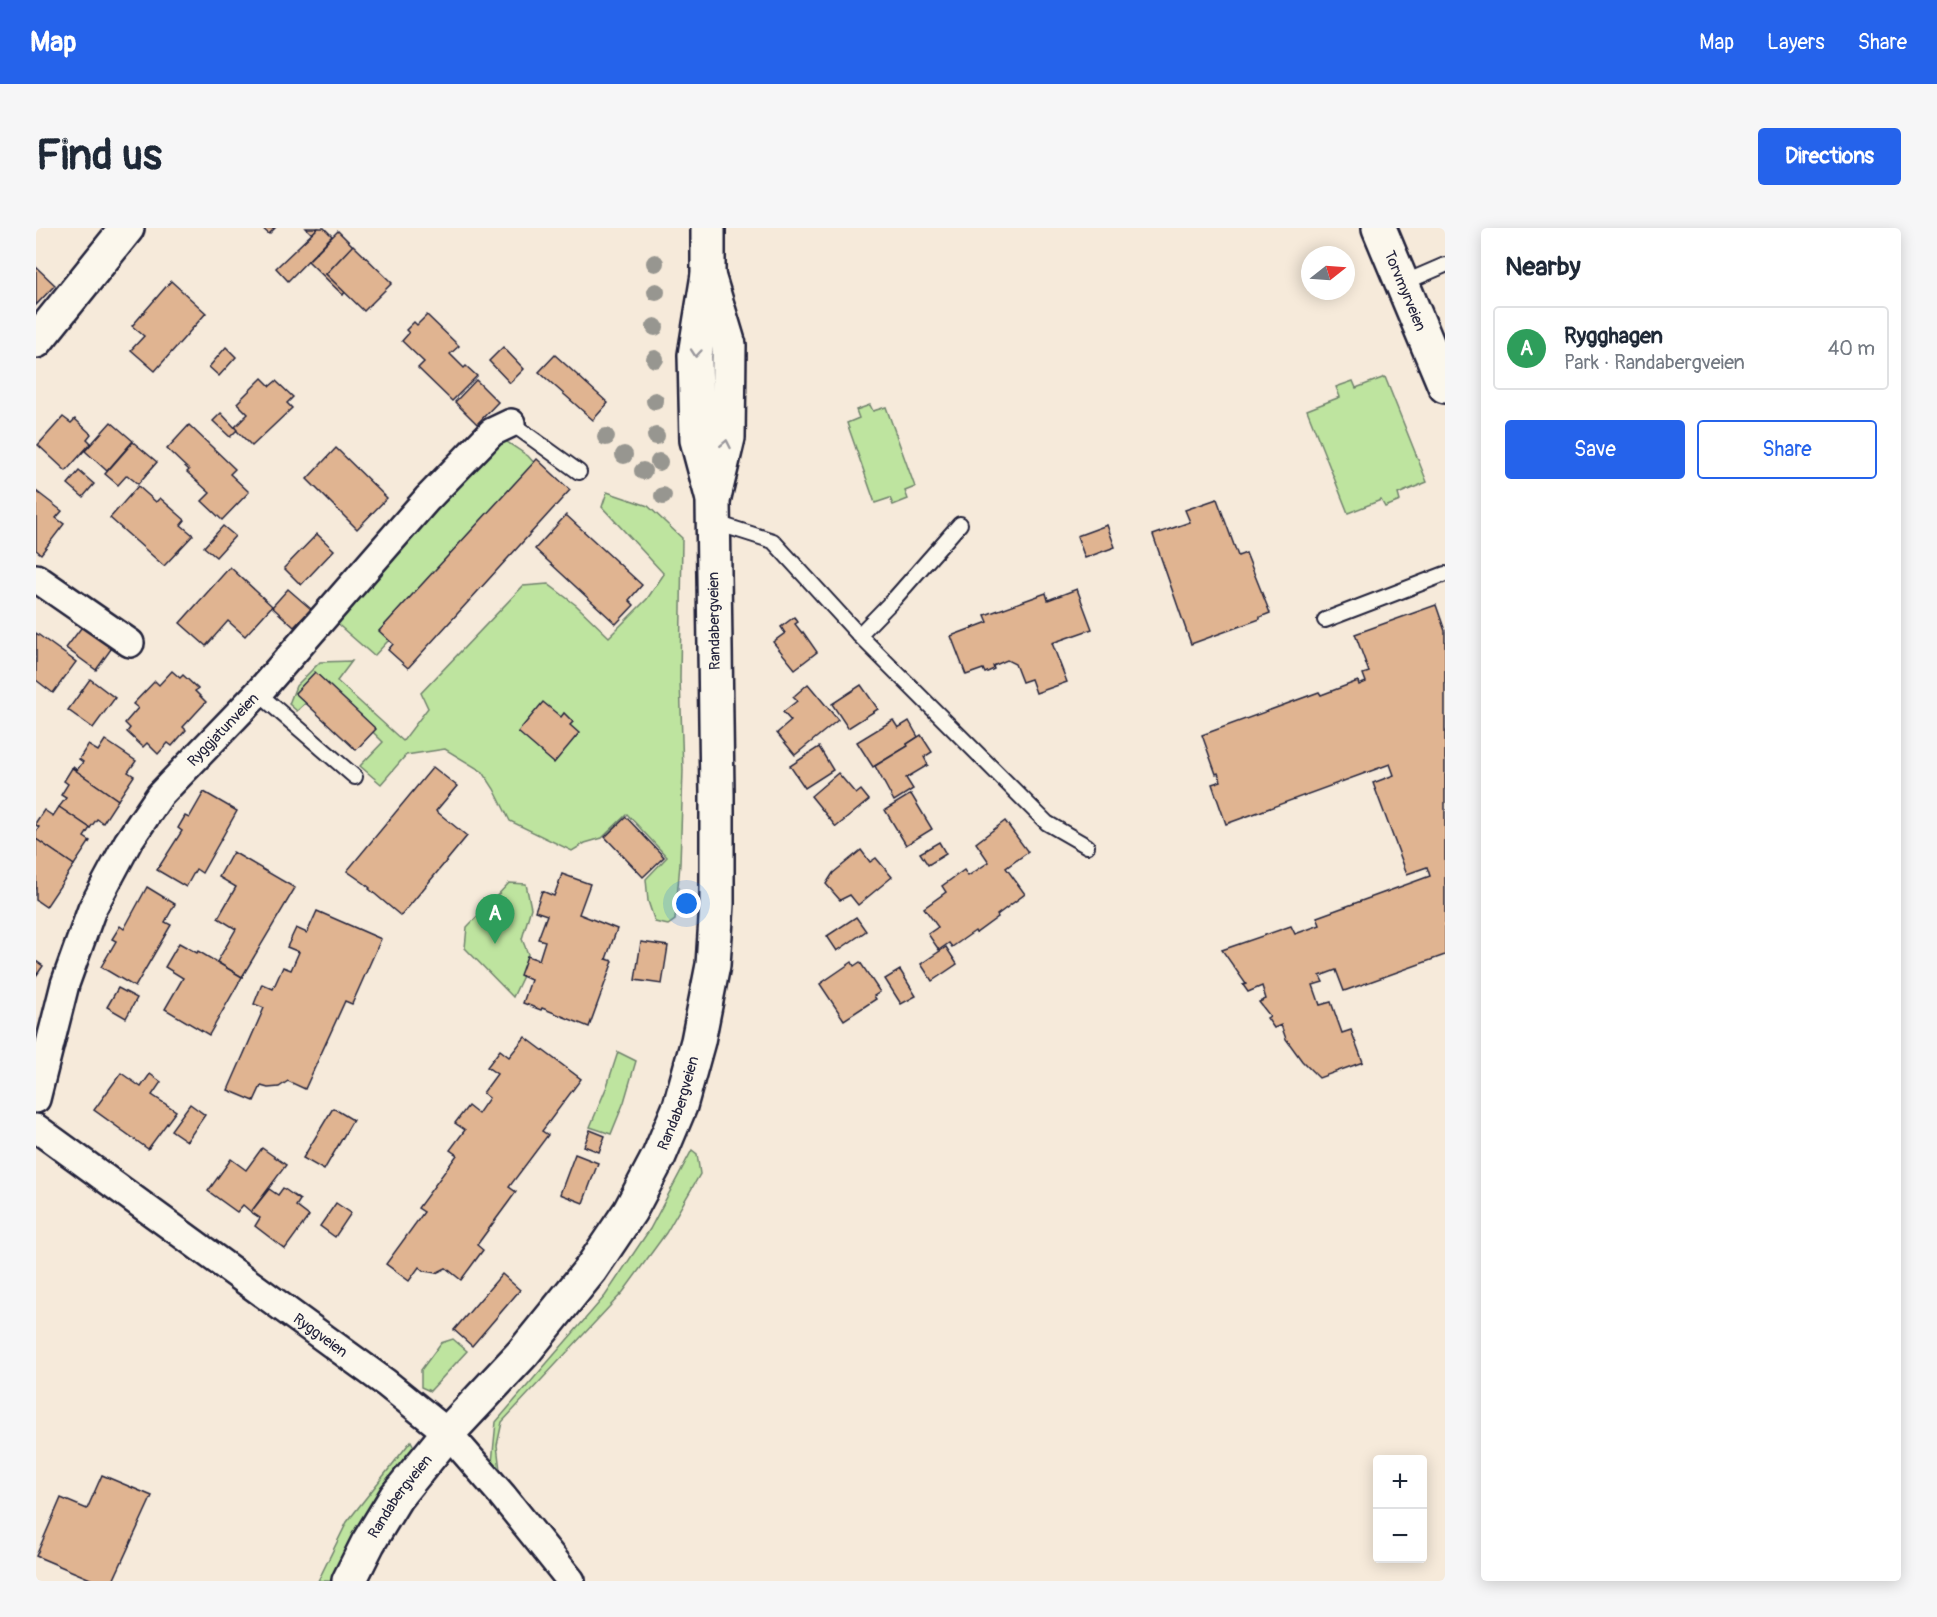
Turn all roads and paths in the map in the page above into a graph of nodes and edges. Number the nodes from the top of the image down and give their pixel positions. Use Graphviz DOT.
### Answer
graph roads {
  1 [pos="127,228"];
  2 [pos="708,228"];
  3 [pos="1379,228"];
  4 [pos="1445,265"];
  5 [pos="1401,284"];
  6 [pos="36,341"];
  7 [pos="1445,386"];
  8 [pos="511,423"];
  9 [pos="579,472"];
  10 [pos="713,512"];
  11 [pos="960,524"];
  12 [pos="1445,574"];
  13 [pos="36,578"];
  14 [pos="1325,620"];
  15 [pos="859,635"];
  16 [pos="130,643"];
  17 [pos="258,693"];
  18 [pos="355,777"];
  19 [pos="1087,846"];
  20 [pos="36,1099"];
  21 [pos="36,1128"];
  22 [pos="448,1433"];
  23 [pos="350,1581"];
  24 [pos="572,1581"];
  1 -- 6 [label="main road"];
  2 -- 10 [label="main road, Randabergveien"];
  3 -- 5 [label="main road, Torvmyrveien"];
  4 -- 5 [label="lane"];
  5 -- 7 [label="main road, Torvmyrveien"];
  8 -- 9 [label="lane"];
  8 -- 17 [label="street, Ryggjatunveien"];
  10 -- 15 [label="lane"];
  10 -- 22 [label="main road, Randabergveien"];
  11 -- 15 [label="lane"];
  12 -- 14 [label="lane"];
  13 -- 16 [label="street"];
  15 -- 19 [label="lane"];
  17 -- 18 [label="lane"];
  17 -- 20 [label="street, Ryggjatunveien"];
  21 -- 22 [label="street, Ryggveien"];
  22 -- 23 [label="main road, Randabergveien"];
  22 -- 24 [label="street, Ryggveien"];
}
